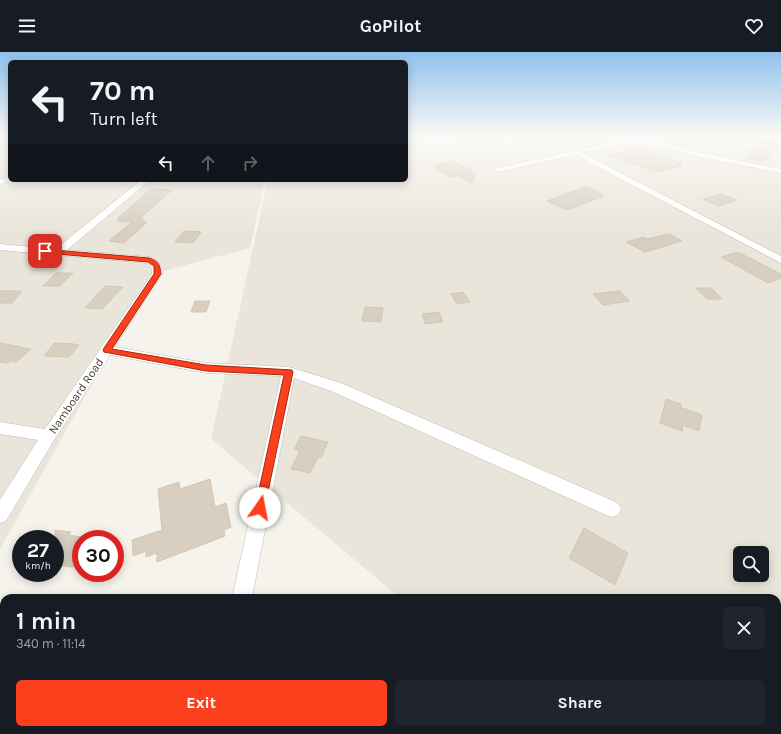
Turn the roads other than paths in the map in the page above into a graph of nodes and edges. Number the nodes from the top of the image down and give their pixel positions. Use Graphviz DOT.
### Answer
graph roads {
  1 [pos="508,168"];
  2 [pos="605,168"];
  3 [pos="765,168"];
  4 [pos="498,170"];
  5 [pos="781,171"];
  6 [pos="144,182"];
  7 [pos="0,247"];
  8 [pos="58,252"];
  9 [pos="781,260"];
  10 [pos="107,350"];
  11 [pos="289,372"];
  12 [pos="0,428"];
  13 [pos="49,436"];
  14 [pos="612,510"];
  15 [pos="0,515"];
  16 [pos="243,594"];
  1 -- 4 [label="street"];
  2 -- 9 [label="street"];
  3 -- 5 [label="street"];
  6 -- 8 [label="street"];
  7 -- 8 [label="street"];
  8 -- 10 [label="street, Namboard Road"];
  10 -- 11 [label="street"];
  10 -- 13 [label="street, Namboard Road"];
  11 -- 14 [label="street"];
  11 -- 16 [label="street"];
  12 -- 13 [label="street"];
  13 -- 15 [label="street, Namboard Road"];
}
